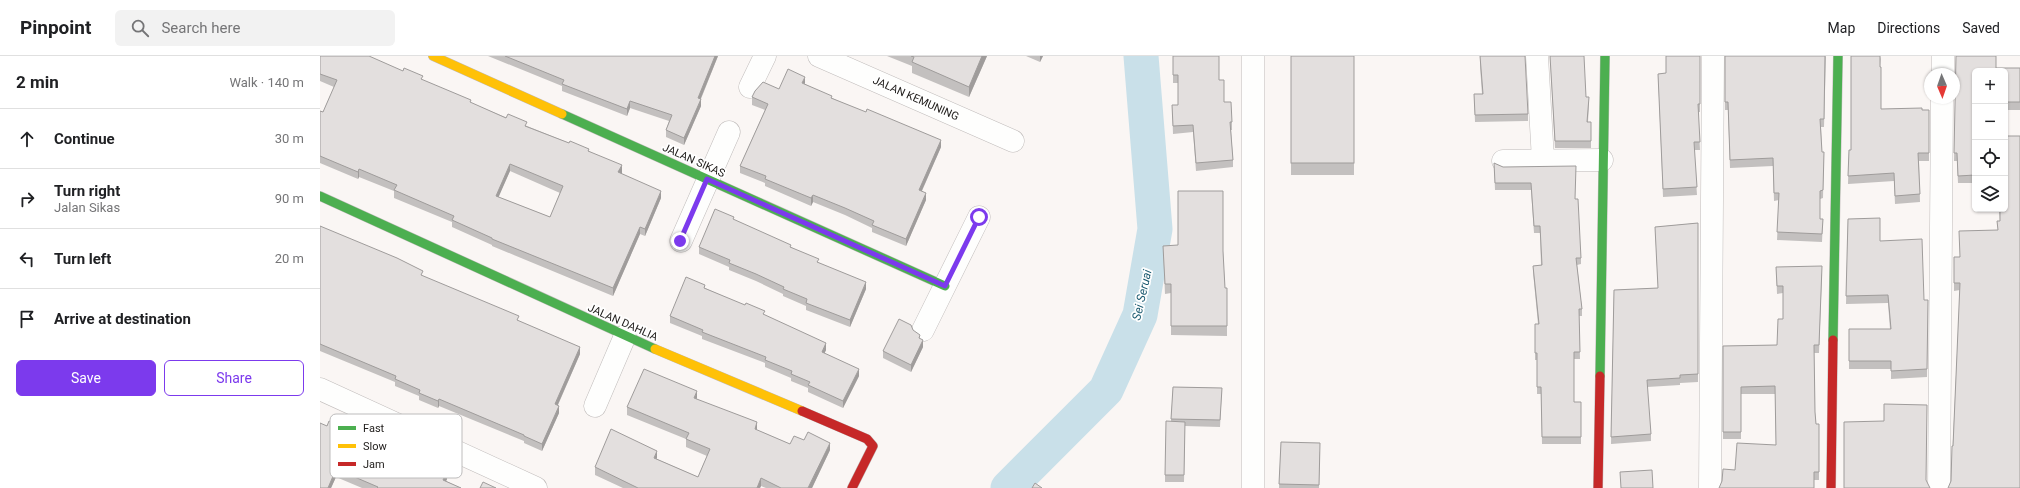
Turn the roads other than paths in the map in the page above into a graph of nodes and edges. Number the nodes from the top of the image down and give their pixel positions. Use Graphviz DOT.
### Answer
graph roads {
  1 [pos="433,56"];
  2 [pos="765,56"];
  3 [pos="819,56"];
  4 [pos="1253,56"];
  5 [pos="1605,56"];
  6 [pos="1713,56"];
  7 [pos="1838,56"];
  8 [pos="1943,56"];
  9 [pos="1539,58"];
  10 [pos="1943,68"];
  11 [pos="750,88"];
  12 [pos="1942,104"];
  13 [pos="729,132"];
  14 [pos="1014,141"];
  15 [pos="1543,160"];
  16 [pos="1602,160"];
  17 [pos="1503,162"];
  18 [pos="707,179"];
  19 [pos="320,196"];
  20 [pos="979,217"];
  21 [pos="680,241"];
  22 [pos="945,286"];
  23 [pos="924,330"];
  24 [pos="625,336"];
  25 [pos="320,389"];
  26 [pos="595,406"];
  27 [pos="375,414"];
  28 [pos="462,454"];
  29 [pos="536,488"];
  30 [pos="852,488"];
  31 [pos="1253,488"];
  32 [pos="1598,488"];
  33 [pos="1710,488"];
  34 [pos="1831,488"];
  35 [pos="1939,488"];
  1 -- 18 [label="street, JALAN SIKAS"];
  2 -- 11 [label="street"];
  3 -- 14 [label="street, JALAN KEMUNING"];
  4 -- 31 [label="street"];
  5 -- 16 [label="street"];
  6 -- 33 [label="street"];
  7 -- 34 [label="street"];
  8 -- 10 [label="street"];
  9 -- 15 [label="street"];
  12 -- 35 [label="street"];
  13 -- 18 [label="street"];
  15 -- 16 [label="street"];
  15 -- 17 [label="street"];
  16 -- 32 [label="street"];
  18 -- 21 [label="street"];
  18 -- 22 [label="street, JALAN SIKAS"];
  19 -- 24 [label="street, JALAN DAHLIA"];
  20 -- 22 [label="street"];
  22 -- 23 [label="street"];
  24 -- 26 [label="street"];
  24 -- 30 [label="street, JALAN DAHLIA"];
  25 -- 27 [label="street"];
  28 -- 29 [label="street"];
}
